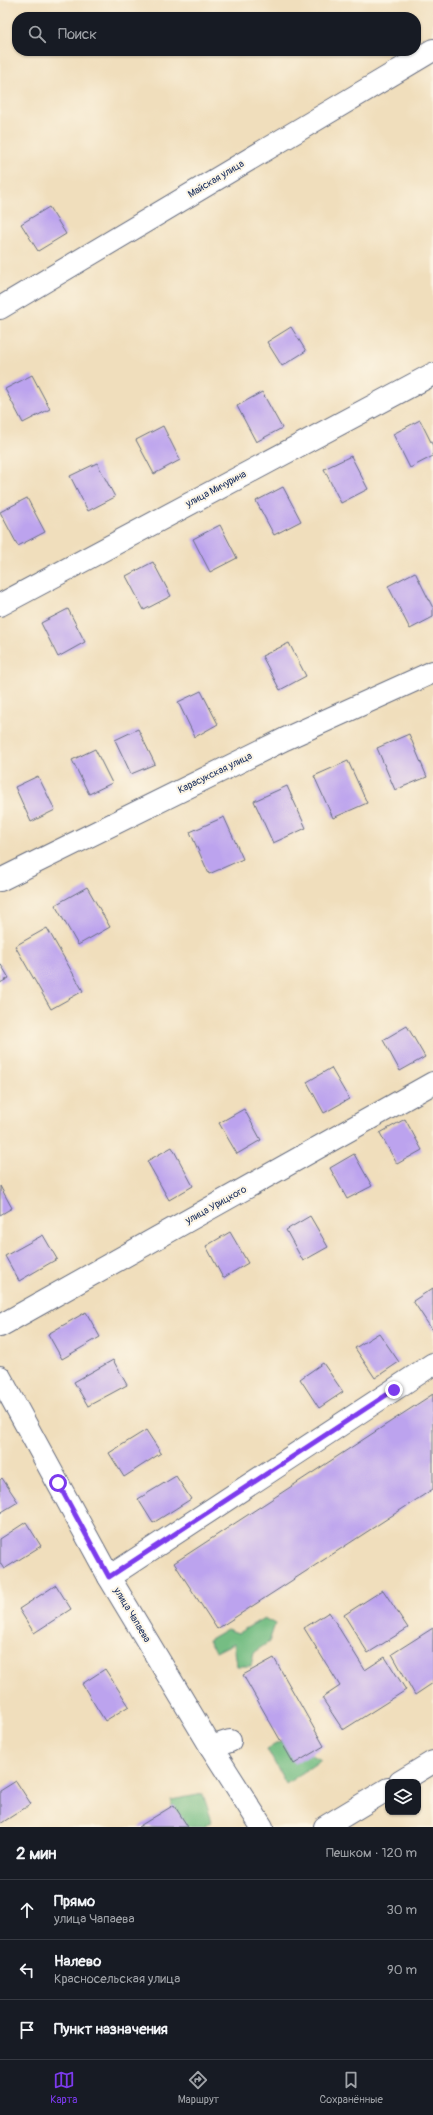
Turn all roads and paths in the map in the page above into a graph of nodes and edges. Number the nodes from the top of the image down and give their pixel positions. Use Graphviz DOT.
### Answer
graph roads {
  1 [pos="433,50"];
  2 [pos="0,308"];
  3 [pos="433,374"];
  4 [pos="0,605"];
  5 [pos="433,672"];
  6 [pos="0,880"];
  7 [pos="433,1083"];
  8 [pos="0,1326"];
  9 [pos="433,1364"];
  10 [pos="0,1376"];
  11 [pos="109,1577"];
  12 [pos="433,1762"];
  13 [pos="405,1779"];
  14 [pos="385,1791"];
  15 [pos="262,1827"];
  16 [pos="325,1827"];
  1 -- 2 [label="street, Майская улица"];
  3 -- 4 [label="street, улица Мичурина"];
  5 -- 6 [label="street, Карасукская улица"];
  7 -- 8 [label="street, улица Урицкого"];
  9 -- 11 [label="street"];
  10 -- 11 [label="street, улица Чапаева"];
  11 -- 15 [label="street, улица Чапаева"];
  12 -- 13 [label="street"];
  14 -- 16 [label="street"];
}
